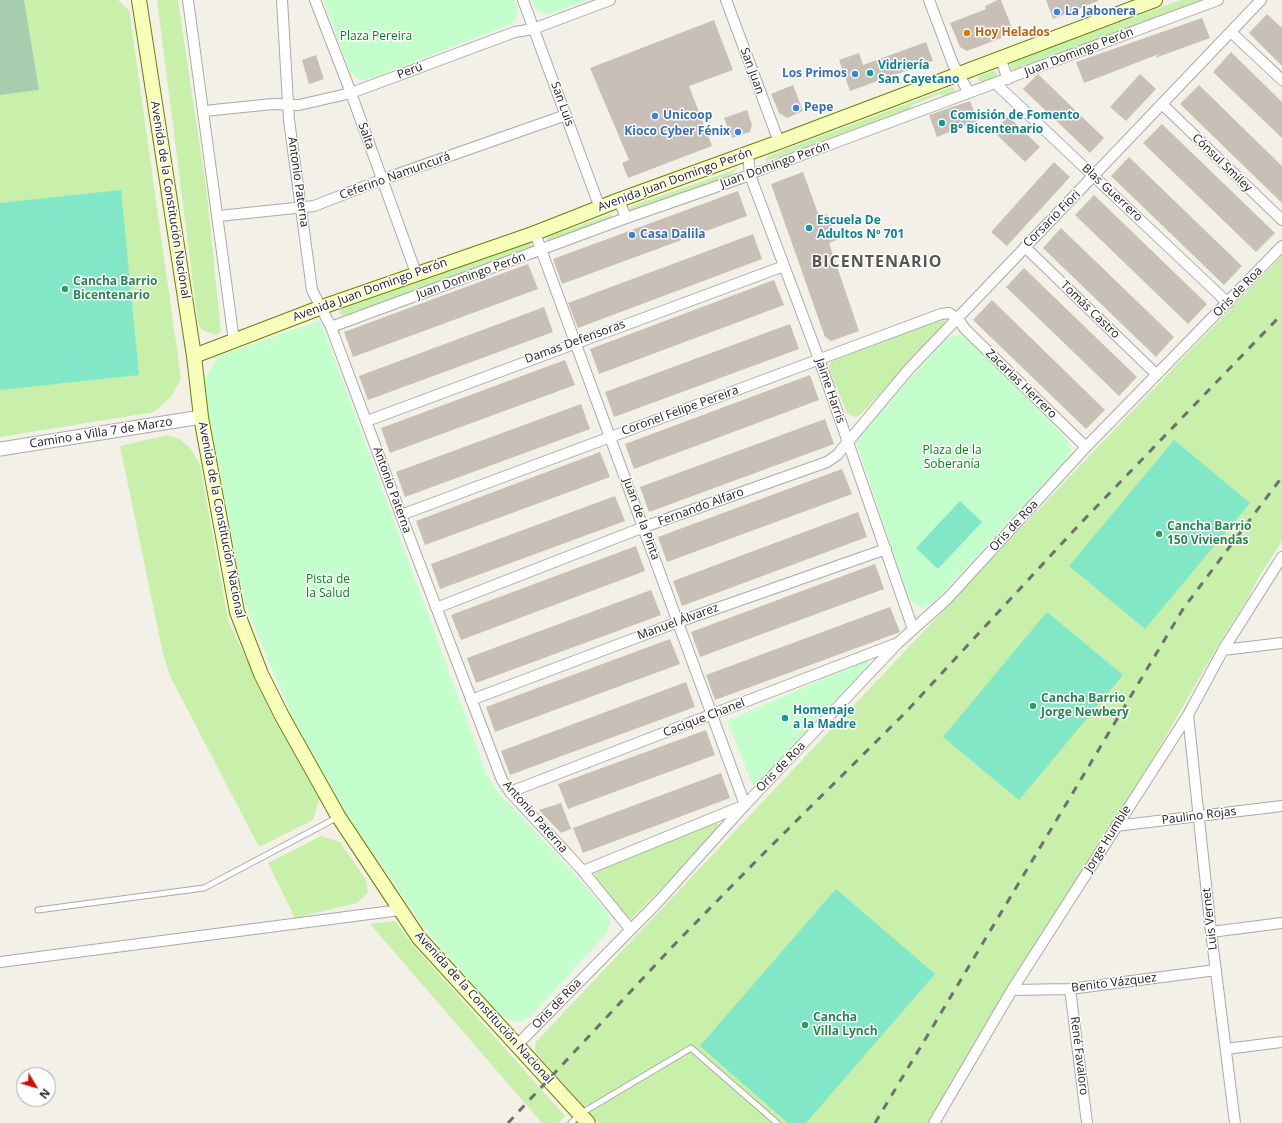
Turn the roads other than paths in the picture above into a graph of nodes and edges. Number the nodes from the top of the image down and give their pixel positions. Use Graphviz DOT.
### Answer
graph roads {
  1 [pos="139,0"];
  2 [pos="188,0"];
  3 [pos="282,0"];
  4 [pos="315,0"];
  5 [pos="523,0"];
  6 [pos="610,0"];
  7 [pos="726,0"];
  8 [pos="929,0"];
  9 [pos="1155,0"];
  10 [pos="1218,0"];
  11 [pos="1261,0"];
  12 [pos="1133,4"];
  13 [pos="533,28"];
  14 [pos="1232,32"];
  15 [pos="1000,58"];
  16 [pos="958,74"];
  17 [pos="1008,78"];
  18 [pos="1282,80"];
  19 [pos="995,83"];
  20 [pos="969,93"];
  21 [pos="351,94"];
  22 [pos="289,104"];
  23 [pos="1163,105"];
  24 [pos="204,111"];
  25 [pos="566,115"];
  26 [pos="779,142"];
  27 [pos="748,153"];
  28 [pos="783,162"];
  29 [pos="750,175"];
  30 [pos="1094,176"];
  31 [pos="381,180"];
  32 [pos="619,200"];
  33 [pos="301,207"];
  34 [pos="600,208"];
  35 [pos="219,216"];
  36 [pos="626,218"];
  37 [pos="1282,220"];
  38 [pos="535,233"];
  39 [pos="1025,246"];
  40 [pos="1282,246"];
  41 [pos="542,250"];
  42 [pos="784,266"];
  43 [pos="416,273"];
  44 [pos="1228,303"];
  45 [pos="322,307"];
  46 [pos="958,319"];
  47 [pos="331,327"];
  48 [pos="234,340"];
  49 [pos="575,342"];
  50 [pos="194,356"];
  51 [pos="819,359"];
  52 [pos="1156,374"];
  53 [pos="201,416"];
  54 [pos="367,421"];
  55 [pos="610,437"];
  56 [pos="848,442"];
  57 [pos="1086,447"];
  58 [pos="0,449"];
  59 [pos="401,515"];
  60 [pos="644,527"];
  61 [pos="886,549"];
  62 [pos="1282,557"];
  63 [pos="436,608"];
  64 [pos="678,622"];
  65 [pos="913,629"];
  66 [pos="898,643"];
  67 [pos="1282,643"];
  68 [pos="1223,650"];
  69 [pos="471,700"];
  70 [pos="1188,715"];
  71 [pos="712,716"];
  72 [pos="510,792"];
  73 [pos="745,805"];
  74 [pos="1282,806"];
  75 [pos="338,816"];
  76 [pos="1199,816"];
  77 [pos="1116,826"];
  78 [pos="583,871"];
  79 [pos="38,910"];
  80 [pos="400,910"];
  81 [pos="1282,923"];
  82 [pos="630,929"];
  83 [pos="1211,932"];
  84 [pos="0,962"];
  85 [pos="1216,970"];
  86 [pos="1070,989"];
  87 [pos="1012,990"];
  88 [pos="1282,1042"];
  89 [pos="517,1045"];
  90 [pos="1226,1049"];
  91 [pos="580,1120"];
  92 [pos="777,1123"];
  93 [pos="934,1123"];
  94 [pos="1087,1123"];
  95 [pos="1235,1123"];
  1 -- 50 [label="main road, Avenida de la Constitución Nacional"];
  2 -- 24 [label="street"];
  3 -- 22 [label="street, Antonio Paterna"];
  4 -- 21 [label="street, Salta"];
  5 -- 13 [label="street, San Luis"];
  6 -- 13 [label="street, Perú"];
  7 -- 26 [label="street, San Juan"];
  8 -- 16 [label="street"];
  9 -- 12 [label="main road, Avenida Juan Domingo Perón"];
  10 -- 17 [label="street, Juan Domingo Perón"];
  11 -- 14 [label="street, Corsario Fiori"];
  12 -- 15 [label="main road, Avenida Juan Domingo Perón"];
  13 -- 21 [label="street, Perú"];
  13 -- 25 [label="street, San Luis"];
  14 -- 18 [label="street"];
  14 -- 23 [label="street, Corsario Fiori"];
  15 -- 16 [label="main road, Avenida Juan Domingo Perón"];
  15 -- 17 [label="street"];
  16 -- 20 [label="street"];
  16 -- 26 [label="main road, Avenida Juan Domingo Perón"];
  17 -- 19 [label="street, Juan Domingo Perón"];
  19 -- 20 [label="street, Juan Domingo Perón"];
  19 -- 30 [label="street, Blas Guerrero"];
  20 -- 28 [label="street, Juan Domingo Perón"];
  21 -- 22 [label="street, Perú"];
  21 -- 31 [label="street, Salta"];
  22 -- 24 [label="street, Perú"];
  22 -- 33 [label="street, Antonio Paterna"];
  23 -- 30 [label="street, Corsario Fiori"];
  23 -- 37 [label="street, Cónsul Smiley"];
  24 -- 35 [label="street"];
  25 -- 31 [label="street, Ceferino Namuncurá"];
  25 -- 34 [label="street, San Luis"];
  26 -- 27 [label="main road, Avenida Juan Domingo Perón"];
  27 -- 29 [label="street, Jaime Harris"];
  27 -- 32 [label="main road, Avenida Juan Domingo Perón"];
  28 -- 29 [label="street, Juan Domingo Perón"];
  29 -- 36 [label="street, Juan Domingo Perón"];
  29 -- 42 [label="street, Jaime Harris"];
  30 -- 39 [label="street, Corsario Fiori"];
  30 -- 44 [label="street, Blas Guerrero"];
  31 -- 33 [label="street, Ceferino Namuncurá"];
  31 -- 43 [label="street, Salta"];
  32 -- 34 [label="main road, Avenida Juan Domingo Perón"];
  32 -- 36 [label="street"];
  33 -- 35 [label="street, Ceferino Namuncurá"];
  33 -- 45 [label="street, Antonio Paterna"];
  34 -- 38 [label="main road, Avenida Juan Domingo Perón"];
  35 -- 48 [label="street"];
  36 -- 41 [label="street, Juan Domingo Perón"];
  38 -- 41 [label="street, Juan de la Pinta"];
  38 -- 43 [label="main road, Avenida Juan Domingo Perón"];
  39 -- 46 [label="street, Corsario Fiori"];
  39 -- 52 [label="street, Tomás Castro"];
  40 -- 44 [label="street, Oris de Roa"];
  41 -- 47 [label="street, Juan Domingo Perón"];
  41 -- 49 [label="street, Juan de la Pinta"];
  42 -- 49 [label="street, Damas Defensoras"];
  42 -- 51 [label="street, Jaime Harris"];
  43 -- 45 [label="main road, Avenida Juan Domingo Perón"];
  44 -- 52 [label="street, Oris de Roa"];
  45 -- 47 [label="street, Antonio Paterna"];
  45 -- 48 [label="main road, Avenida Juan Domingo Perón"];
  46 -- 51 [label="street, Coronel Felipe Pereira"];
  46 -- 56 [label="street, Corsario Fiori"];
  46 -- 57 [label="street, Zacarias Herrero"];
  47 -- 54 [label="street, Antonio Paterna"];
  48 -- 50 [label="main road, Avenida Juan Domingo Perón"];
  49 -- 54 [label="street, Damas Defensoras"];
  49 -- 55 [label="street, Juan de la Pinta"];
  50 -- 53 [label="main road, Avenida de la Constitución Nacional"];
  51 -- 55 [label="street, Coronel Felipe Pereira"];
  51 -- 56 [label="street, Jaime Harris"];
  52 -- 57 [label="street, Oris de Roa"];
  53 -- 58 [label="street, Camino a Villa 7 de Marzo"];
  53 -- 75 [label="main road, Avenida de la Constitución Nacional"];
  54 -- 59 [label="street, Antonio Paterna"];
  55 -- 59 [label="street, Coronel Felipe Pereira"];
  55 -- 60 [label="street, Juan de la Pinta"];
  56 -- 60 [label="street, Fernando Alfaro"];
  56 -- 61 [label="street, Jaime Harris"];
  57 -- 65 [label="street, Oris de Roa"];
  59 -- 63 [label="street, Antonio Paterna"];
  60 -- 63 [label="street, Fernando Alfaro"];
  60 -- 64 [label="street, Juan de la Pinta"];
  61 -- 64 [label="street, Manuel Álvarez"];
  61 -- 65 [label="street, Jaime Harris"];
  62 -- 68 [label="street, Jorge Humble"];
  63 -- 69 [label="street, Antonio Paterna"];
  64 -- 69 [label="street, Manuel Álvarez"];
  64 -- 71 [label="street, Juan de la Pinta"];
  65 -- 66 [label="street, Oris de Roa"];
  66 -- 71 [label="street, Cacique Chanel"];
  66 -- 73 [label="street, Oris de Roa"];
  67 -- 68 [label="street"];
  68 -- 70 [label="street, Jorge Humble"];
  69 -- 72 [label="street, Antonio Paterna"];
  70 -- 76 [label="street, Luis Vernet"];
  70 -- 77 [label="street, Jorge Humble"];
  71 -- 72 [label="street, Cacique Chanel"];
  71 -- 73 [label="street, Juan de la Pinta"];
  72 -- 78 [label="street, Antonio Paterna"];
  73 -- 78 [label="street, Oris de Roa"];
  73 -- 82 [label="street, Oris de Roa"];
  74 -- 76 [label="street, Paulino Rojas"];
  75 -- 79 [label="lane"];
  75 -- 80 [label="main road, Avenida de la Constitución Nacional"];
  76 -- 77 [label="street, Paulino Rojas"];
  76 -- 83 [label="street, Luis Vernet"];
  77 -- 87 [label="street, Jorge Humble"];
  78 -- 82 [label="street, Antonio Paterna"];
  80 -- 84 [label="street"];
  80 -- 89 [label="main road, Avenida de la Constitución Nacional"];
  81 -- 83 [label="street"];
  82 -- 89 [label="street, Oris de Roa"];
  83 -- 85 [label="street, Luis Vernet"];
  85 -- 86 [label="street, Benito Vázquez"];
  85 -- 90 [label="street, Luis Vernet"];
  86 -- 87 [label="street, Benito Vázquez"];
  86 -- 94 [label="street, René Favaloro"];
  87 -- 93 [label="street, Jorge Humble"];
  88 -- 90 [label="street"];
  89 -- 91 [label="main road, Avenida de la Constitución Nacional"];
  90 -- 95 [label="street, Luis Vernet"];
  91 -- 92 [label="lane"];
}
